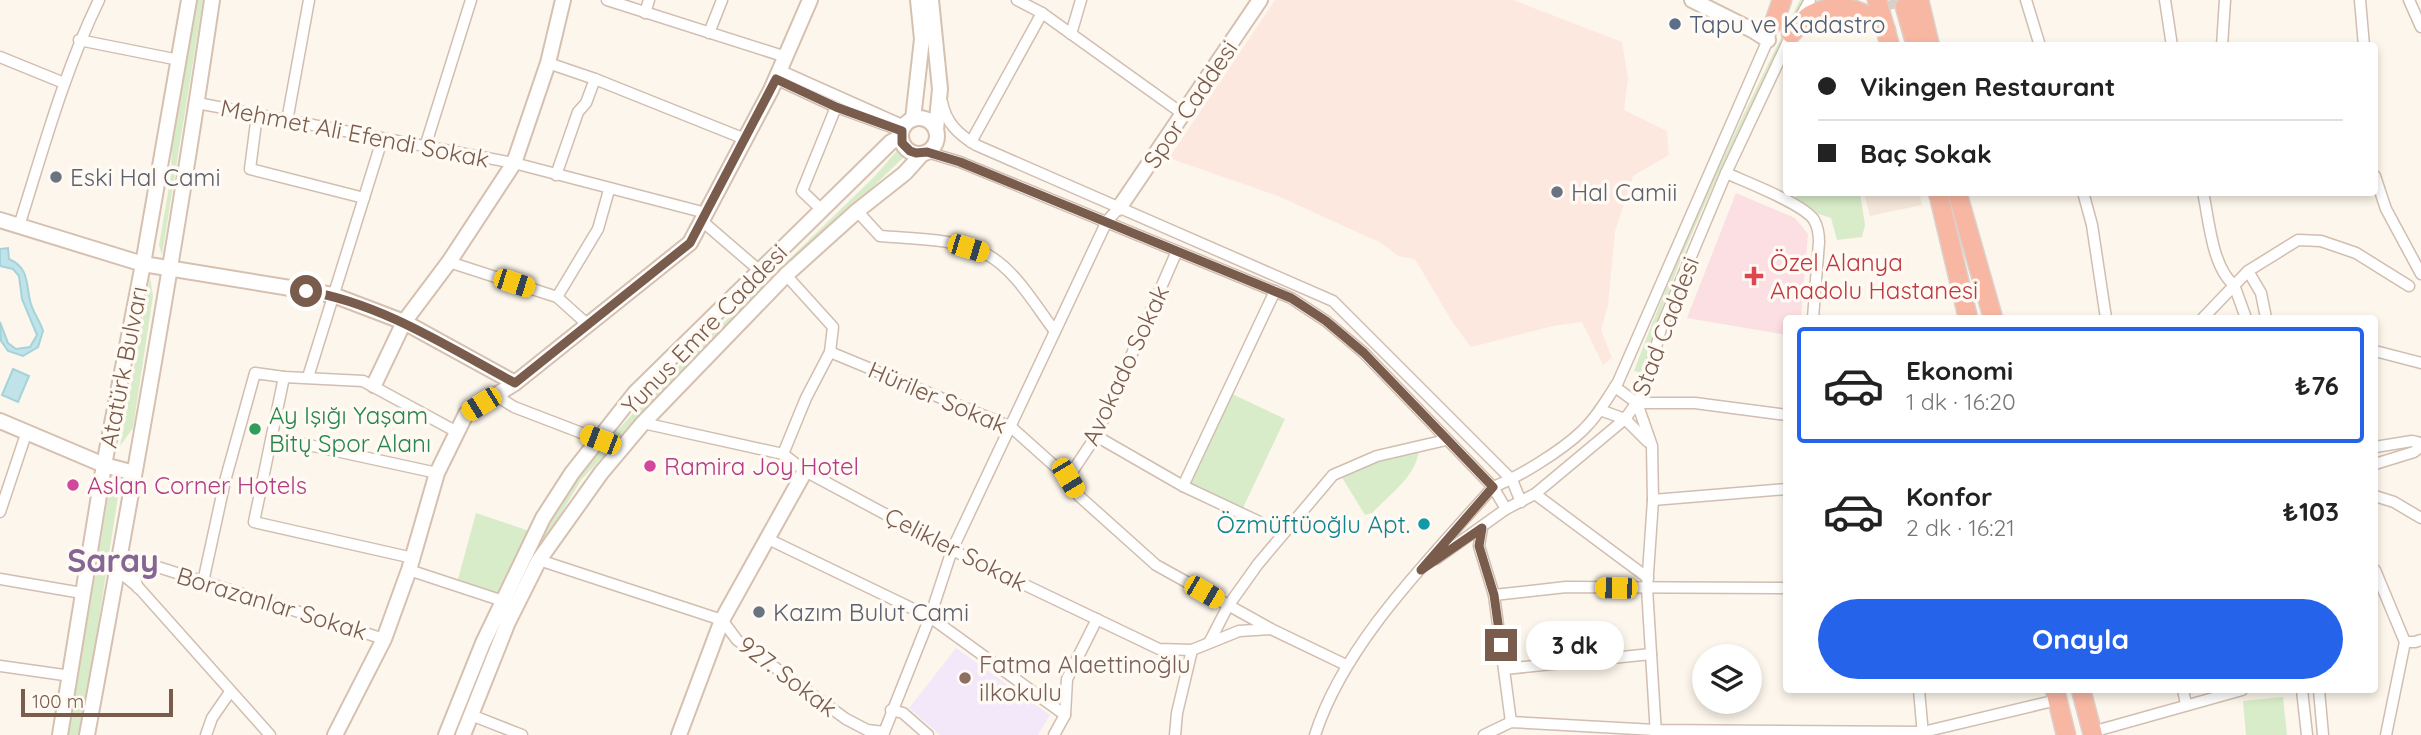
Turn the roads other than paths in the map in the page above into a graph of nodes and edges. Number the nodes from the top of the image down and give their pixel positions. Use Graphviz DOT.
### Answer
graph roads {
  1 [pos="99,0"];
  2 [pos="189,0"];
  3 [pos="212,0"];
  4 [pos="309,0"];
  5 [pos="471,0"];
  6 [pos="564,0"];
  7 [pos="607,0"];
  8 [pos="649,0"];
  9 [pos="722,0"];
  10 [pos="810,0"];
  11 [pos="918,0"];
  12 [pos="931,0"];
  13 [pos="1017,0"];
  14 [pos="1081,0"];
  15 [pos="1260,0"];
  16 [pos="1692,0"];
  17 [pos="1784,0"];
  18 [pos="1810,0"];
  19 [pos="1877,0"];
  20 [pos="2026,0"];
  21 [pos="2168,0"];
  22 [pos="2225,0"];
  23 [pos="2360,0"];
  24 [pos="2409,0"];
  25 [pos="1906,5"];
  26 [pos="645,13"];
  27 [pos="1042,13"];
  28 [pos="1774,23"];
  29 [pos="2421,27"];
  30 [pos="709,33"];
  31 [pos="1070,34"];
  32 [pos="1791,34"];
  33 [pos="1888,38"];
  34 [pos="79,40"];
  35 [pos="1768,40"];
  36 [pos="1787,42"];
  37 [pos="1902,42"];
  38 [pos="1915,42"];
  39 [pos="1928,42"];
  40 [pos="2039,42"];
  41 [pos="2171,42"];
  42 [pos="2222,42"];
  43 [pos="2364,42"];
  44 [pos="1783,51"];
  45 [pos="0,57"];
  46 [pos="179,60"];
  47 [pos="548,63"];
  48 [pos="780,69"];
  49 [pos="595,79"];
  50 [pos="64,83"];
  51 [pos="940,89"];
  52 [pos="197,103"];
  53 [pos="836,107"];
  54 [pos="1183,114"];
  55 [pos="257,115"];
  56 [pos="287,121"];
  57 [pos="905,128"];
  58 [pos="936,130"];
  59 [pos="382,139"];
  60 [pos="746,139"];
  61 [pos="971,142"];
  62 [pos="425,147"];
  63 [pos="925,153"];
  64 [pos="513,163"];
  65 [pos="1726,173"];
  66 [pos="556,175"];
  67 [pos="2378,185"];
  68 [pos="609,190"];
  69 [pos="1928,196"];
  70 [pos="1939,196"];
  71 [pos="1958,196"];
  72 [pos="1969,196"];
  73 [pos="2084,196"];
  74 [pos="2204,196"];
  75 [pos="364,198"];
  76 [pos="1119,208"];
  77 [pos="822,210"];
  78 [pos="857,211"];
  79 [pos="704,217"];
  80 [pos="0,220"];
  81 [pos="1107,221"];
  82 [pos="19,226"];
  83 [pos="1177,251"];
  84 [pos="449,262"];
  85 [pos="143,264"];
  86 [pos="168,269"];
  87 [pos="760,271"];
  88 [pos="2248,271"];
  89 [pos="2421,274"];
  90 [pos="786,275"];
  91 [pos="2234,285"];
  92 [pos="2409,286"];
  93 [pos="1275,291"];
  94 [pos="333,295"];
  95 [pos="557,297"];
  96 [pos="1812,315"];
  97 [pos="1955,315"];
  98 [pos="1967,315"];
  99 [pos="1992,315"];
  100 [pos="1998,315"];
  101 [pos="2106,315"];
  102 [pos="2206,315"];
  103 [pos="2245,315"];
  104 [pos="2265,315"];
  105 [pos="404,322"];
  106 [pos="587,324"];
  107 [pos="1054,330"];
  108 [pos="830,352"];
  109 [pos="2378,352"];
  110 [pos="2421,363"];
  111 [pos="284,377"];
  112 [pos="308,377"];
  113 [pos="515,383"];
  114 [pos="373,385"];
  115 [pos="1615,387"];
  116 [pos="495,395"];
  117 [pos="1637,403"];
  118 [pos="1600,410"];
  119 [pos="1783,414"];
  120 [pos="1625,419"];
  121 [pos="0,421"];
  122 [pos="643,423"];
  123 [pos="1011,427"];
  124 [pos="457,432"];
  125 [pos="26,434"];
  126 [pos="1096,436"];
  127 [pos="272,437"];
  128 [pos="600,440"];
  129 [pos="1446,440"];
  130 [pos="2421,445"];
  131 [pos="1652,446"];
  132 [pos="2378,447"];
  133 [pos="783,454"];
  134 [pos="2378,463"];
  135 [pos="104,466"];
  136 [pos="805,471"];
  137 [pos="134,473"];
  138 [pos="437,473"];
  139 [pos="1068,478"];
  140 [pos="1512,480"];
  141 [pos="1183,486"];
  142 [pos="1493,487"];
  143 [pos="1783,489"];
  144 [pos="1535,494"];
  145 [pos="2378,497"];
  146 [pos="1653,500"];
  147 [pos="1521,502"];
  148 [pos="1506,509"];
  149 [pos="0,512"];
  150 [pos="2421,518"];
  151 [pos="1482,528"];
  152 [pos="1283,533"];
  153 [pos="766,538"];
  154 [pos="952,550"];
  155 [pos="538,561"];
  156 [pos="119,562"];
  157 [pos="147,564"];
  158 [pos="411,564"];
  159 [pos="1421,570"];
  160 [pos="2378,577"];
  161 [pos="0,579"];
  162 [pos="203,582"];
  163 [pos="1647,583"];
  164 [pos="139,588"];
  165 [pos="1783,588"];
  166 [pos="82,593"];
  167 [pos="1494,595"];
  168 [pos="503,601"];
  169 [pos="1228,606"];
  170 [pos="930,617"];
  171 [pos="1097,619"];
  172 [pos="722,620"];
  173 [pos="1271,629"];
  174 [pos="384,639"];
  175 [pos="2421,640"];
  176 [pos="1210,641"];
  177 [pos="2405,642"];
  178 [pos="1192,650"];
  179 [pos="1651,654"];
  180 [pos="1346,664"];
  181 [pos="0,666"];
  182 [pos="1505,669"];
  183 [pos="71,676"];
  184 [pos="230,692"];
  185 [pos="1919,693"];
  186 [pos="2082,693"];
  187 [pos="2184,693"];
  188 [pos="2230,693"];
  189 [pos="2302,693"];
  190 [pos="2319,693"];
  191 [pos="2056,695"];
  192 [pos="2186,704"];
  193 [pos="891,710"];
  194 [pos="471,715"];
  195 [pos="1065,715"];
  196 [pos="1511,722"];
  197 [pos="1656,732"];
  198 [pos="883,733"];
  199 [pos="2092,733"];
  200 [pos="1923,734"];
  201 [pos="61,735"];
  202 [pos="87,735"];
  203 [pos="206,735"];
  204 [pos="270,735"];
  205 [pos="335,735"];
  206 [pos="446,735"];
  207 [pos="463,735"];
  208 [pos="523,735"];
  209 [pos="679,735"];
  210 [pos="928,735"];
  211 [pos="1054,735"];
  212 [pos="1175,735"];
  213 [pos="1315,735"];
  214 [pos="1484,735"];
  215 [pos="2066,735"];
  216 [pos="2307,735"];
  217 [pos="2323,735"];
  218 [pos="2386,735"];
  1 -- 34 [label="street"];
  2 -- 46 [label="street, Atatürk Bulvarı"];
  3 -- 52 [label="street, Atatürk Bulvarı"];
  4 -- 56 [label="street"];
  5 -- 62 [label="street"];
  6 -- 47 [label="street"];
  7 -- 26 [label="street"];
  8 -- 26 [label="street"];
  9 -- 30 [label="street"];
  10 -- 48 [label="street"];
  11 -- 57 [label="street"];
  12 -- 51 [label="street"];
  13 -- 27 [label="street"];
  14 -- 31 [label="street"];
  15 -- 54 [label="street, Spor Caddesi"];
  16 -- 35 [label="street"];
  17 -- 28 [label="highway"];
  18 -- 32 [label="street, Stad Caddesi"];
  19 -- 33 [label="highway"];
  20 -- 40 [label="street"];
  21 -- 41 [label="street"];
  22 -- 42 [label="street"];
  23 -- 43 [label="street"];
  24 -- 29 [label="street"];
  25 -- 37 [label="highway"];
  25 -- 38 [label="highway"];
  25 -- 39 [label="highway"];
  26 -- 30 [label="street"];
  27 -- 31 [label="street"];
  27 -- 61 [label="street"];
  28 -- 35 [label="street, Stad Caddesi"];
  30 -- 48 [label="street"];
  31 -- 54 [label="street"];
  32 -- 33 [label="highway"];
  32 -- 36 [label="street, Stad Caddesi"];
  34 -- 46 [label="street"];
  34 -- 50 [label="street"];
  35 -- 115 [label="street, Stad Caddesi"];
  44 -- 65 [label="street, Stad Caddesi"];
  45 -- 50 [label="street"];
  46 -- 85 [label="street, Atatürk Bulvarı"];
  47 -- 49 [label="street"];
  47 -- 64 [label="street"];
  48 -- 53 [label="street"];
  48 -- 57 [label="street"];
  48 -- 60 [label="street"];
  49 -- 60 [label="street"];
  49 -- 66 [label="street"];
  50 -- 82 [label="street"];
  51 -- 58 [label="street"];
  51 -- 61 [label="street"];
  52 -- 55 [label="street, Mehmet Ali Efendi Sokak"];
  52 -- 86 [label="street, Atatürk Bulvarı"];
  53 -- 57 [label="street"];
  53 -- 77 [label="street"];
  54 -- 76 [label="street, Spor Caddesi"];
  55 -- 56 [label="street, Mehmet Ali Efendi Sokak"];
  55 -- 75 [label="street"];
  56 -- 59 [label="street, Mehmet Ali Efendi Sokak"];
  57 -- 58 [label="street"];
  57 -- 63 [label="street"];
  57 -- 77 [label="street, Yunus Emre Caddesi"];
  58 -- 63 [label="street"];
  59 -- 62 [label="street, Mehmet Ali Efendi Sokak"];
  59 -- 75 [label="street"];
  60 -- 79 [label="street"];
  61 -- 76 [label="street"];
  62 -- 64 [label="street, Mehmet Ali Efendi Sokak"];
  63 -- 78 [label="street, Yunus Emre Caddesi"];
  63 -- 81 [label="street"];
  64 -- 66 [label="street, Mehmet Ali Efendi Sokak"];
  64 -- 84 [label="street"];
  65 -- 96 [label="street"];
  65 -- 117 [label="street, Stad Caddesi"];
  66 -- 68 [label="street, Mehmet Ali Efendi Sokak"];
  67 -- 89 [label="street"];
  68 -- 79 [label="street, Mehmet Ali Efendi Sokak"];
  68 -- 95 [label="street"];
  69 -- 97 [label="highway"];
  70 -- 98 [label="highway"];
  71 -- 99 [label="highway"];
  72 -- 100 [label="highway"];
  73 -- 101 [label="street"];
  74 -- 91 [label="street"];
  75 -- 94 [label="street"];
  76 -- 81 [label="street"];
  76 -- 140 [label="street"];
  77 -- 87 [label="street, Yunus Emre Caddesi"];
  78 -- 90 [label="street, Yunus Emre Caddesi"];
  78 -- 107 [label="street"];
  79 -- 87 [label="street"];
  79 -- 106 [label="street"];
  80 -- 82 [label="street"];
  81 -- 83 [label="street"];
  81 -- 107 [label="street"];
  82 -- 85 [label="street"];
  83 -- 93 [label="street"];
  83 -- 126 [label="street, Avokado Sokak"];
  84 -- 95 [label="street"];
  84 -- 105 [label="street"];
  85 -- 86 [label="street"];
  85 -- 135 [label="street, Atatürk Bulvarı"];
  86 -- 94 [label="street"];
  86 -- 137 [label="street, Atatürk Bulvarı"];
  87 -- 128 [label="street, Yunus Emre Caddesi"];
  88 -- 91 [label="street"];
  88 -- 92 [label="street"];
  88 -- 104 [label="street"];
  90 -- 108 [label="street"];
  90 -- 122 [label="street, Yunus Emre Caddesi"];
  91 -- 102 [label="street"];
  91 -- 103 [label="street"];
  93 -- 129 [label="street"];
  93 -- 141 [label="street"];
  94 -- 105 [label="street"];
  94 -- 112 [label="street"];
  95 -- 106 [label="street"];
  105 -- 113 [label="street"];
  105 -- 114 [label="street"];
  106 -- 113 [label="street"];
  107 -- 123 [label="street"];
  108 -- 123 [label="street, Hüriler Sokak"];
  108 -- 133 [label="street"];
  109 -- 110 [label="street"];
  111 -- 112 [label="street"];
  111 -- 127 [label="street"];
  111 -- 162 [label="street"];
  112 -- 114 [label="street"];
  113 -- 116 [label="street"];
  114 -- 124 [label="street"];
  115 -- 117 [label="street"];
  115 -- 118 [label="street, Stad Caddesi"];
  116 -- 124 [label="street"];
  116 -- 128 [label="street"];
  117 -- 119 [label="street"];
  117 -- 120 [label="street, Stad Caddesi"];
  117 -- 131 [label="street"];
  118 -- 120 [label="street"];
  118 -- 140 [label="street, Stad Caddesi"];
  120 -- 131 [label="street"];
  120 -- 144 [label="street, Stad Caddesi"];
  121 -- 125 [label="street"];
  122 -- 133 [label="street, Çelikler Sokak"];
  122 -- 155 [label="street, Yunus Emre Caddesi"];
  123 -- 139 [label="street, Hüriler Sokak"];
  123 -- 154 [label="street"];
  124 -- 138 [label="street"];
  125 -- 135 [label="street"];
  125 -- 149 [label="street"];
  126 -- 139 [label="street, Avokado Sokak"];
  126 -- 141 [label="street"];
  127 -- 138 [label="street"];
  127 -- 158 [label="street"];
  128 -- 168 [label="street, Yunus Emre Caddesi"];
  129 -- 142 [label="street"];
  129 -- 152 [label="street"];
  130 -- 132 [label="street"];
  130 -- 134 [label="street"];
  131 -- 146 [label="street"];
  133 -- 136 [label="street, Çelikler Sokak"];
  135 -- 137 [label="street"];
  135 -- 166 [label="street, Atatürk Bulvarı"];
  136 -- 153 [label="street"];
  136 -- 154 [label="street, Çelikler Sokak"];
  137 -- 156 [label="street, Atatürk Bulvarı"];
  138 -- 158 [label="street"];
  139 -- 169 [label="street, Hüriler Sokak"];
  140 -- 142 [label="street, Stad Caddesi"];
  140 -- 147 [label="street"];
  141 -- 152 [label="street"];
  142 -- 148 [label="street"];
  142 -- 159 [label="street, Stad Caddesi"];
  143 -- 146 [label="street"];
  144 -- 147 [label="street, Stad Caddesi"];
  144 -- 163 [label="street"];
  145 -- 150 [label="street"];
  146 -- 163 [label="street"];
  147 -- 148 [label="street, Stad Caddesi"];
  148 -- 151 [label="street, Stad Caddesi"];
  151 -- 159 [label="street, Stad Caddesi"];
  151 -- 167 [label="street"];
  152 -- 169 [label="street"];
  153 -- 170 [label="street"];
  153 -- 172 [label="street"];
  154 -- 170 [label="street"];
  154 -- 171 [label="street, Çelikler Sokak"];
  155 -- 172 [label="street, 927. Sokak"];
  155 -- 194 [label="street, Yunus Emre Caddesi"];
  156 -- 157 [label="street, Borazanlar Sokak"];
  156 -- 164 [label="street"];
  156 -- 202 [label="street, Atatürk Bulvarı"];
  157 -- 162 [label="street, Borazanlar Sokak"];
  157 -- 164 [label="street"];
  158 -- 168 [label="street"];
  158 -- 174 [label="street"];
  159 -- 180 [label="street, Stad Caddesi"];
  160 -- 177 [label="street"];
  161 -- 166 [label="street"];
  162 -- 174 [label="street, Borazanlar Sokak"];
  163 -- 165 [label="street"];
  163 -- 167 [label="street"];
  163 -- 179 [label="street"];
  164 -- 184 [label="street"];
  166 -- 183 [label="street, Atatürk Bulvarı"];
  167 -- 182 [label="street"];
  168 -- 206 [label="street, Yunus Emre Caddesi"];
  169 -- 173 [label="street, Hüriler Sokak"];
  169 -- 176 [label="street"];
  170 -- 193 [label="street"];
  170 -- 195 [label="street"];
  171 -- 178 [label="street, Çelikler Sokak"];
  171 -- 195 [label="street"];
  172 -- 198 [label="street, 927. Sokak"];
  172 -- 209 [label="street"];
  173 -- 176 [label="street, Çelikler Sokak"];
  173 -- 180 [label="street, Hüriler Sokak"];
  174 -- 205 [label="street"];
  175 -- 177 [label="street"];
  176 -- 178 [label="street, Çelikler Sokak"];
  177 -- 218 [label="street"];
  178 -- 212 [label="street"];
  179 -- 182 [label="street"];
  179 -- 197 [label="street"];
  180 -- 213 [label="street, Stad Caddesi"];
  181 -- 183 [label="street"];
  182 -- 196 [label="street"];
  183 -- 201 [label="street, Atatürk Bulvarı"];
  184 -- 203 [label="street"];
  184 -- 204 [label="street"];
  185 -- 200 [label="street"];
  186 -- 199 [label="highway"];
  187 -- 192 [label="street"];
  188 -- 192 [label="street"];
  189 -- 216 [label="street"];
  190 -- 217 [label="street"];
  191 -- 200 [label="street"];
  191 -- 215 [label="highway"];
  192 -- 199 [label="street"];
  193 -- 198 [label="street"];
  193 -- 210 [label="street"];
  194 -- 207 [label="street, Yunus Emre Caddesi"];
  194 -- 208 [label="street"];
  195 -- 211 [label="street"];
  196 -- 197 [label="street"];
  196 -- 214 [label="street"];
  197 -- 200 [label="street"];
}
